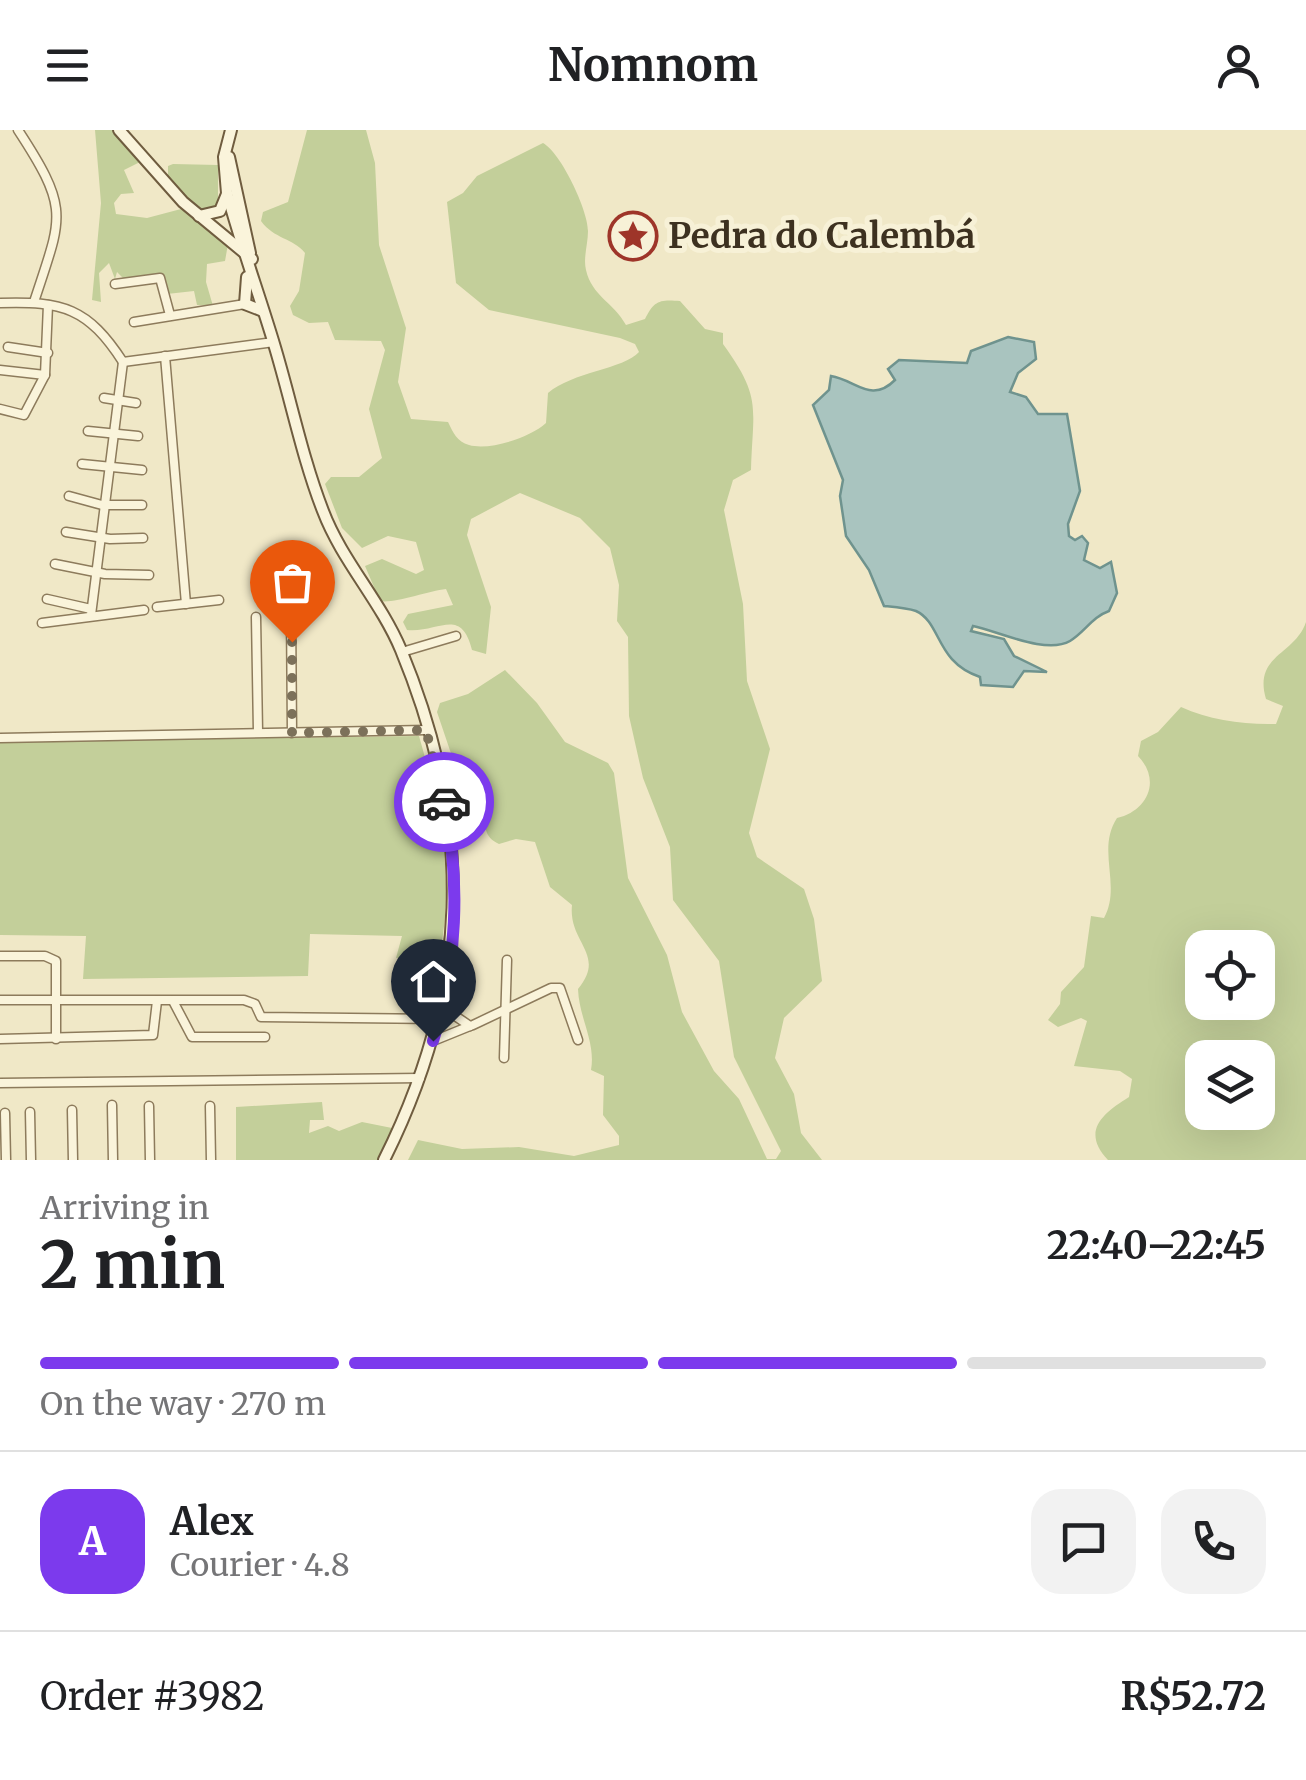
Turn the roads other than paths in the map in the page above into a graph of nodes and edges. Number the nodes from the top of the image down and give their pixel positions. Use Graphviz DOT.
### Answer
graph roads {
  1 [pos="18,130"];
  2 [pos="119,130"];
  3 [pos="230,133"];
  4 [pos="227,194"];
  5 [pos="198,216"];
  6 [pos="241,246"];
  7 [pos="250,262"];
  8 [pos="115,284"];
  9 [pos="34,302"];
  10 [pos="0,303"];
  11 [pos="244,304"];
  12 [pos="48,305"];
  13 [pos="264,310"];
  14 [pos="170,316"];
  15 [pos="134,322"];
  16 [pos="274,342"];
  17 [pos="8,347"];
  18 [pos="48,353"];
  19 [pos="165,356"];
  20 [pos="123,362"];
  21 [pos="0,370"];
  22 [pos="45,375"];
  23 [pos="104,398"];
  24 [pos="118,400"];
  25 [pos="136,403"];
  26 [pos="0,409"];
  27 [pos="88,431"];
  28 [pos="112,436"];
  29 [pos="138,436"];
  30 [pos="82,464"];
  31 [pos="107,470"];
  32 [pos="142,470"];
  33 [pos="69,496"];
  34 [pos="102,505"];
  35 [pos="142,505"];
  36 [pos="66,532"];
  37 [pos="99,538"];
  38 [pos="143,538"];
  39 [pos="54,564"];
  40 [pos="94,572"];
  41 [pos="148,575"];
  42 [pos="46,598"];
  43 [pos="218,600"];
  44 [pos="186,604"];
  45 [pos="158,607"];
  46 [pos="144,610"];
  47 [pos="91,612"];
  48 [pos="292,612"];
  49 [pos="256,617"];
  50 [pos="42,623"];
  51 [pos="456,636"];
  52 [pos="402,652"];
  53 [pos="426,730"];
  54 [pos="258,732"];
  55 [pos="292,733"];
  56 [pos="0,738"];
  57 [pos="0,956"];
  58 [pos="507,960"];
  59 [pos="0,1000"];
  60 [pos="57,1000"];
  61 [pos="157,1001"];
  62 [pos="173,1001"];
  63 [pos="506,1010"];
  64 [pos="441,1013"];
  65 [pos="474,1025"];
  66 [pos="265,1037"];
  67 [pos="56,1039"];
  68 [pos="0,1040"];
  69 [pos="578,1040"];
  70 [pos="433,1041"];
  71 [pos="504,1058"];
  72 [pos="422,1078"];
  73 [pos="0,1082"];
  74 [pos="112,1105"];
  75 [pos="149,1106"];
  76 [pos="210,1106"];
  77 [pos="72,1110"];
  78 [pos="30,1112"];
  79 [pos="5,1114"];
  80 [pos="6,1160"];
  81 [pos="32,1160"];
  82 [pos="73,1160"];
  83 [pos="113,1160"];
  84 [pos="150,1160"];
  85 [pos="212,1160"];
  86 [pos="384,1160"];
  1 -- 9 [label="street"];
  2 -- 5 [label="main road"];
  3 -- 4 [label="main road"];
  3 -- 7 [label="main road"];
  4 -- 5 [label="main road"];
  4 -- 6 [label="main road"];
  5 -- 6 [label="main road"];
  6 -- 7 [label="main road"];
  7 -- 11 [label="main road"];
  7 -- 13 [label="main road"];
  8 -- 14 [label="street"];
  9 -- 10 [label="street"];
  9 -- 12 [label="street"];
  11 -- 13 [label="main road"];
  11 -- 14 [label="street"];
  12 -- 18 [label="street"];
  12 -- 20 [label="street"];
  13 -- 16 [label="main road"];
  14 -- 15 [label="street"];
  16 -- 19 [label="street"];
  16 -- 52 [label="main road"];
  17 -- 18 [label="street"];
  18 -- 22 [label="street"];
  19 -- 20 [label="street"];
  19 -- 44 [label="street"];
  20 -- 24 [label="street"];
  21 -- 22 [label="street"];
  22 -- 26 [label="street"];
  23 -- 24 [label="street"];
  24 -- 25 [label="street"];
  24 -- 28 [label="street"];
  27 -- 28 [label="street"];
  28 -- 29 [label="street"];
  28 -- 31 [label="street"];
  30 -- 31 [label="street"];
  31 -- 32 [label="street"];
  31 -- 34 [label="street"];
  33 -- 34 [label="street"];
  34 -- 35 [label="street"];
  34 -- 37 [label="street"];
  36 -- 37 [label="street"];
  37 -- 38 [label="street"];
  37 -- 40 [label="street"];
  39 -- 40 [label="street"];
  40 -- 41 [label="street"];
  40 -- 47 [label="street"];
  42 -- 47 [label="street"];
  43 -- 44 [label="street"];
  44 -- 45 [label="street"];
  46 -- 47 [label="street"];
  47 -- 50 [label="street"];
  48 -- 55 [label="street"];
  49 -- 54 [label="street"];
  51 -- 52 [label="street"];
  52 -- 53 [label="main road"];
  53 -- 55 [label="street"];
  53 -- 64 [label="main road"];
  54 -- 55 [label="street"];
  54 -- 56 [label="street"];
  57 -- 60 [label="street"];
  58 -- 63 [label="street"];
  59 -- 60 [label="street"];
  60 -- 61 [label="street"];
  60 -- 67 [label="street"];
  61 -- 62 [label="street"];
  61 -- 67 [label="street"];
  62 -- 64 [label="street"];
  62 -- 66 [label="street"];
  63 -- 65 [label="street"];
  63 -- 69 [label="street"];
  63 -- 71 [label="street"];
  64 -- 70 [label="main road"];
  64 -- 70 [label="street"];
  67 -- 68 [label="street"];
  70 -- 72 [label="main road"];
  72 -- 73 [label="street"];
  72 -- 86 [label="main road"];
  74 -- 83 [label="street"];
  75 -- 84 [label="street"];
  76 -- 85 [label="street"];
  77 -- 82 [label="street"];
  78 -- 81 [label="street"];
  79 -- 80 [label="street"];
}
